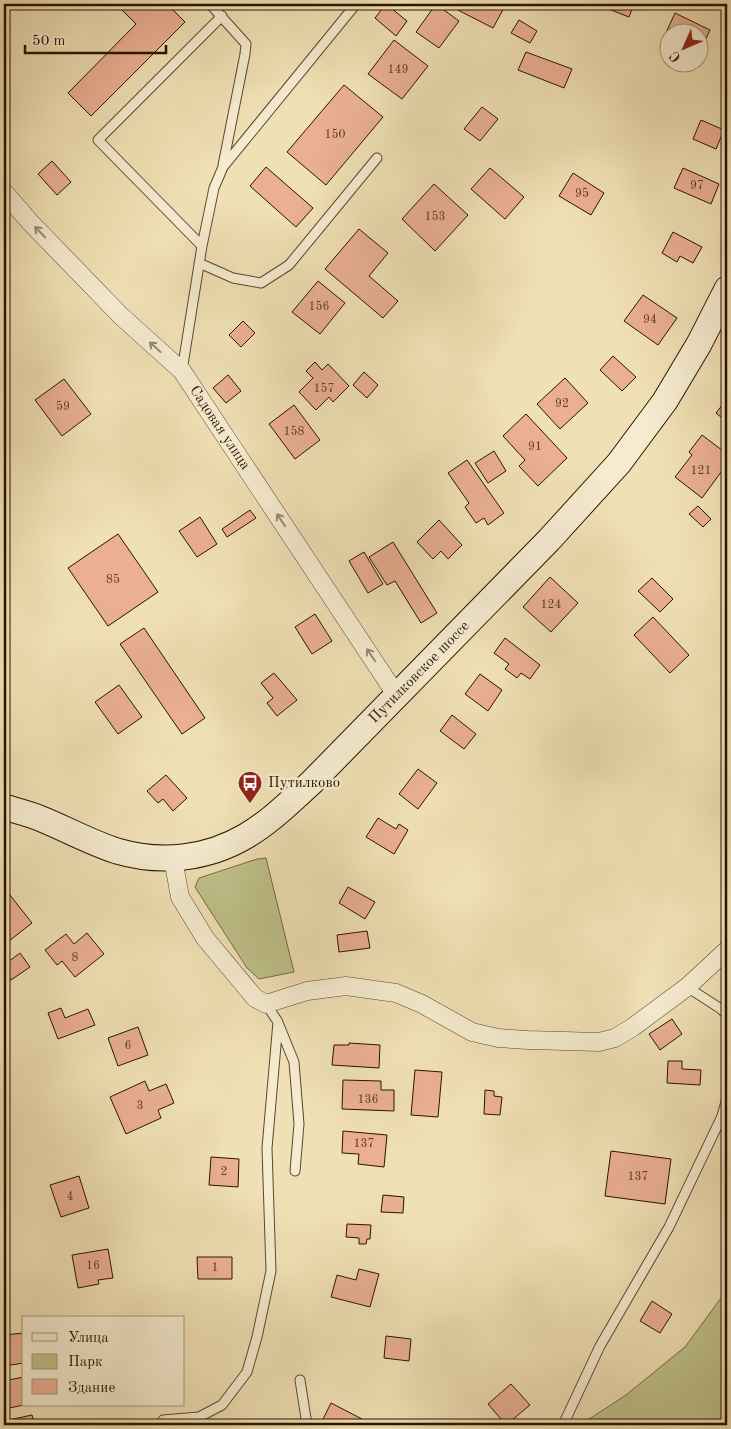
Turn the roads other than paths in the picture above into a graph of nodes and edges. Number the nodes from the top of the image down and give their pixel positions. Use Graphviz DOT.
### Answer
graph roads {
  1 [pos="210,4"];
  2 [pos="356,4"];
  3 [pos="222,16"];
  4 [pos="377,158"];
  5 [pos="223,167"];
  6 [pos="4,192"];
  7 [pos="202,246"];
  8 [pos="199,262"];
  9 [pos="727,289"];
  10 [pos="182,371"];
  11 [pos="397,696"];
  12 [pos="4,807"];
  13 [pos="173,859"];
  14 [pos="727,950"];
  15 [pos="687,987"];
  16 [pos="266,1004"];
  17 [pos="727,1015"];
  18 [pos="278,1022"];
  19 [pos="727,1098"];
  20 [pos="295,1171"];
  21 [pos="300,1380"];
  22 [pos="163,1420"];
  23 [pos="307,1425"];
  24 [pos="563,1425"];
  1 -- 3 [label="lane"];
  2 -- 5 [label="lane"];
  3 -- 5 [label="lane"];
  3 -- 7 [label="lane"];
  4 -- 8 [label="lane"];
  5 -- 7 [label="lane"];
  10 -- 6 [label="street, Садовая улица, one-way"];
  7 -- 8 [label="lane"];
  8 -- 10 [label="lane"];
  9 -- 11 [label="main road, Путилковское шоссе"];
  11 -- 10 [label="street, Садовая улица, one-way"];
  11 -- 13 [label="main road, Путилковское шоссе"];
  12 -- 13 [label="main road, Путилковское шоссе"];
  13 -- 16 [label="street"];
  14 -- 15 [label="street"];
  15 -- 16 [label="street"];
  15 -- 17 [label="lane"];
  16 -- 18 [label="lane"];
  18 -- 20 [label="lane"];
  18 -- 22 [label="lane"];
  19 -- 24 [label="lane"];
  21 -- 23 [label="lane"];
}
